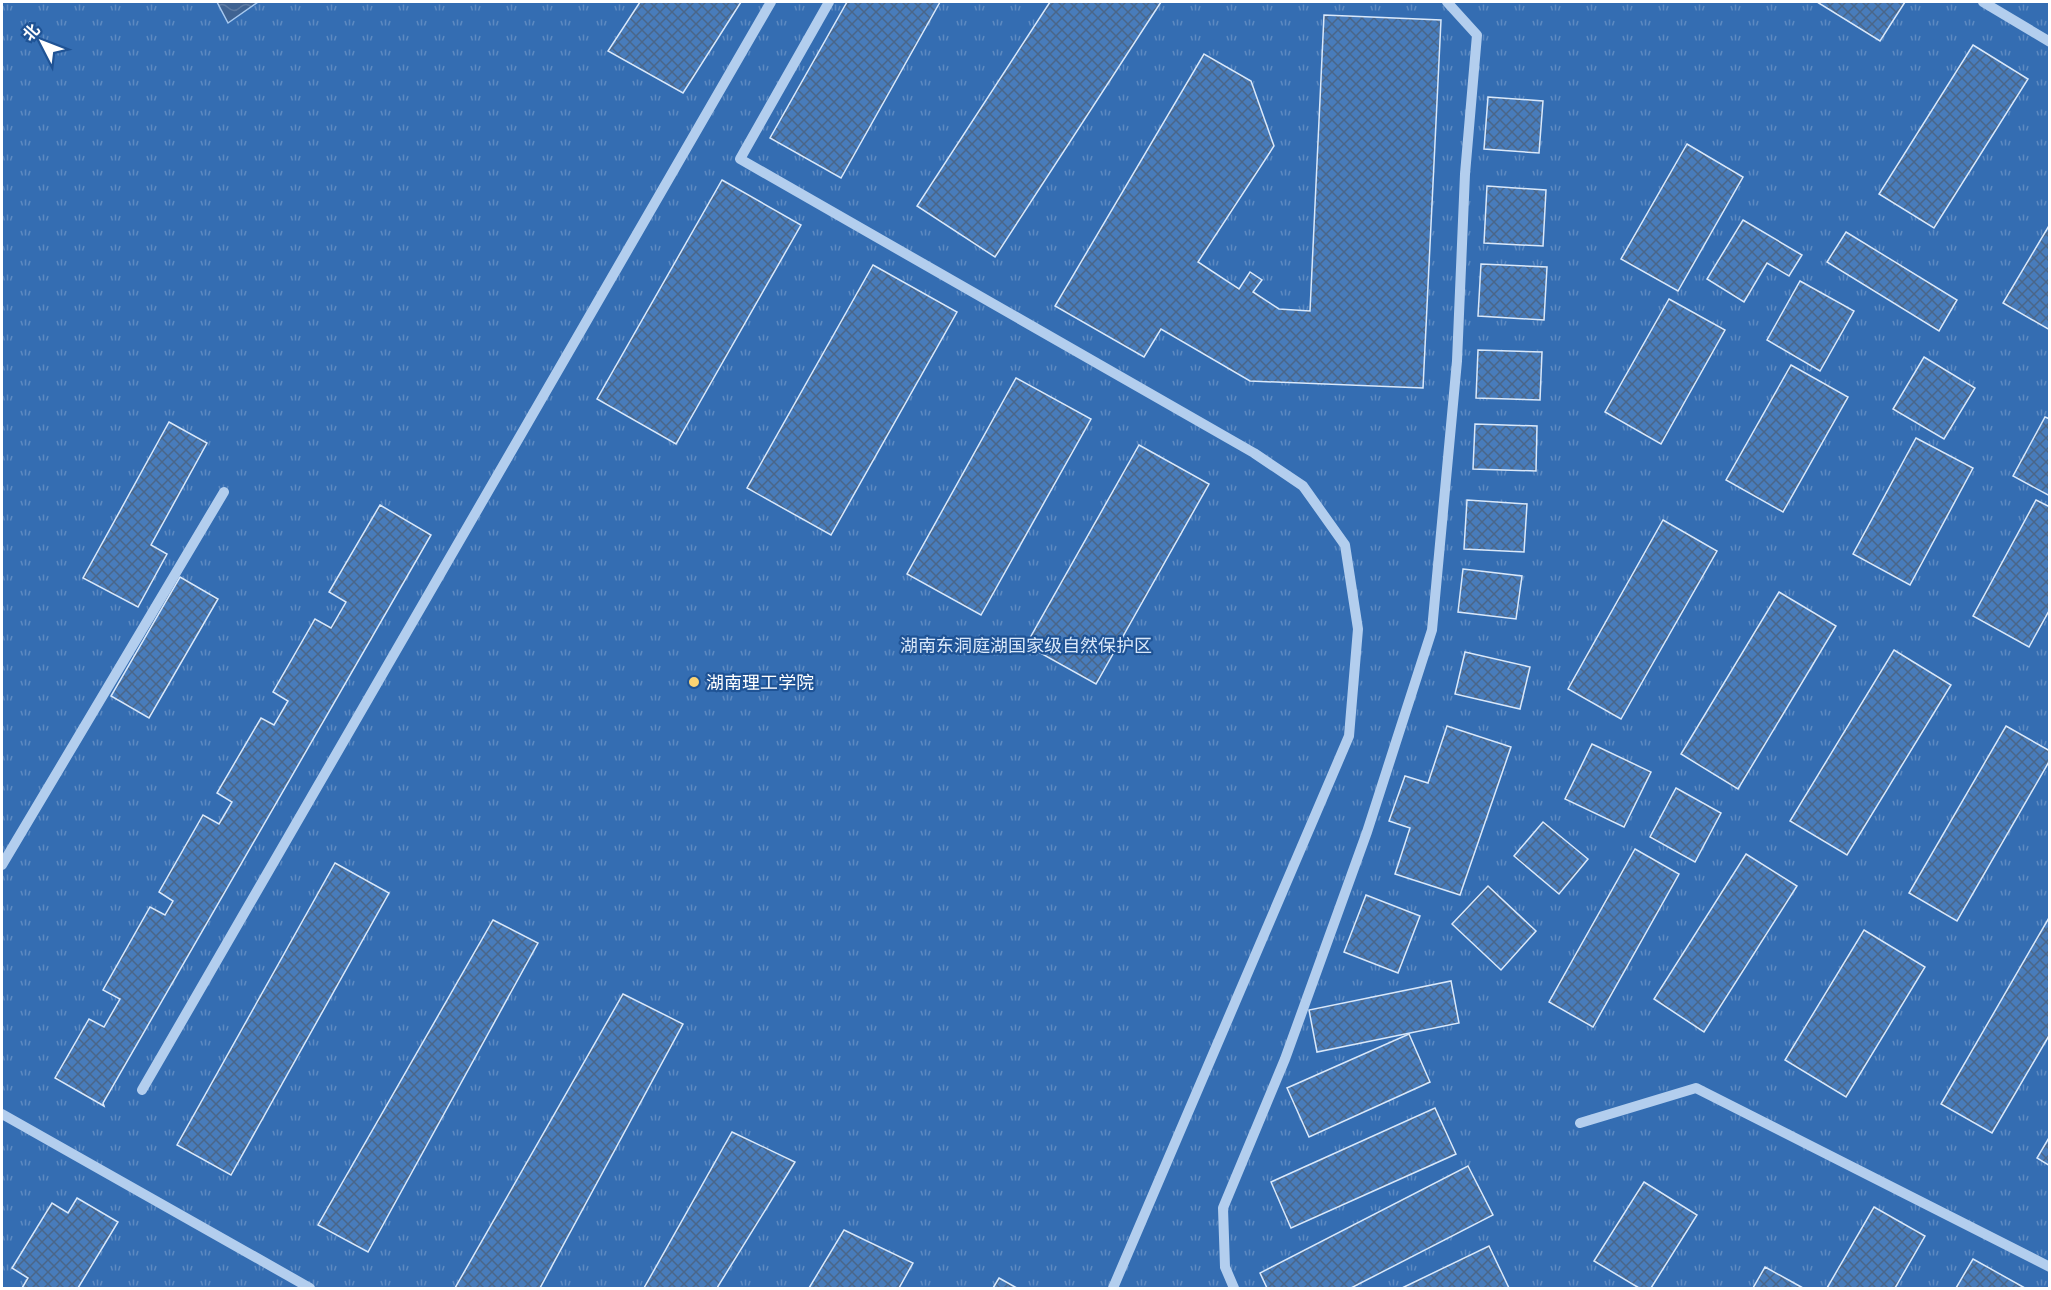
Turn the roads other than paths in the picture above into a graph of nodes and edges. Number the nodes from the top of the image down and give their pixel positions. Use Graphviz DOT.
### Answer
graph roads {
  1 [pos="771,2"];
  2 [pos="828,2"];
  3 [pos="1447,2"];
  4 [pos="1983,2"];
  5 [pos="2049,42"];
  6 [pos="224,492"];
  7 [pos="2,865"];
  8 [pos="142,1090"];
  9 [pos="2,1114"];
  10 [pos="1580,1123"];
  11 [pos="2049,1267"];
  12 [pos="310,1288"];
  13 [pos="1113,1288"];
  14 [pos="1234,1288"];
  1 -- 8 [label="street"];
  2 -- 13 [label="street"];
  3 -- 14 [label="street"];
  4 -- 5 [label="street"];
  6 -- 7 [label="street"];
  9 -- 12 [label="street"];
  10 -- 11 [label="street"];
}
